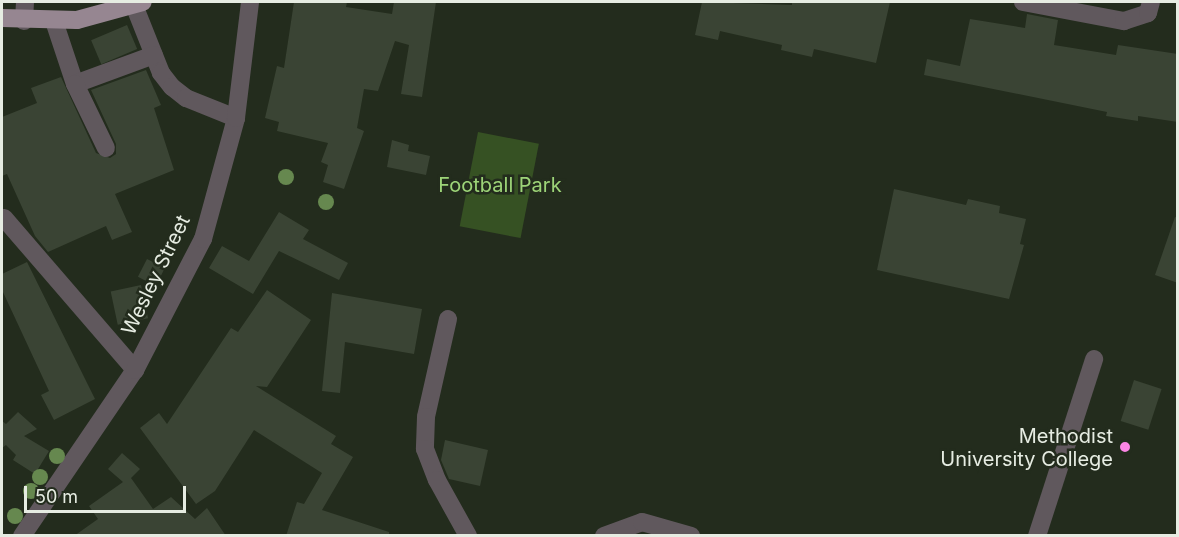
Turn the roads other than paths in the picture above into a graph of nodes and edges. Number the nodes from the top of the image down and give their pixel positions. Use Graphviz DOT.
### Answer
graph roads {
  1 [pos="25,2"];
  2 [pos="249,2"];
  3 [pos="1023,2"];
  4 [pos="1151,2"];
  5 [pos="138,3"];
  6 [pos="2,18"];
  7 [pos="24,21"];
  8 [pos="54,21"];
  9 [pos="154,55"];
  10 [pos="75,84"];
  11 [pos="236,118"];
  12 [pos="106,148"];
  13 [pos="4,218"];
  14 [pos="448,319"];
  15 [pos="1094,359"];
  16 [pos="135,370"];
  17 [pos="22,536"];
  18 [pos="468,536"];
  19 [pos="604,536"];
  20 [pos="691,536"];
  21 [pos="1037,536"];
  1 -- 7 [label="street"];
  2 -- 11 [label="street, Wesley Street"];
  3 -- 4 [label="street"];
  5 -- 8 [label="main road"];
  5 -- 9 [label="street"];
  6 -- 7 [label="main road"];
  7 -- 8 [label="main road"];
  8 -- 10 [label="street"];
  9 -- 10 [label="street"];
  9 -- 11 [label="street"];
  10 -- 12 [label="street"];
  11 -- 16 [label="street, Wesley Street"];
  13 -- 16 [label="street"];
  14 -- 18 [label="street"];
  15 -- 21 [label="street"];
  16 -- 17 [label="street, Wesley Street"];
  19 -- 20 [label="street"];
}
